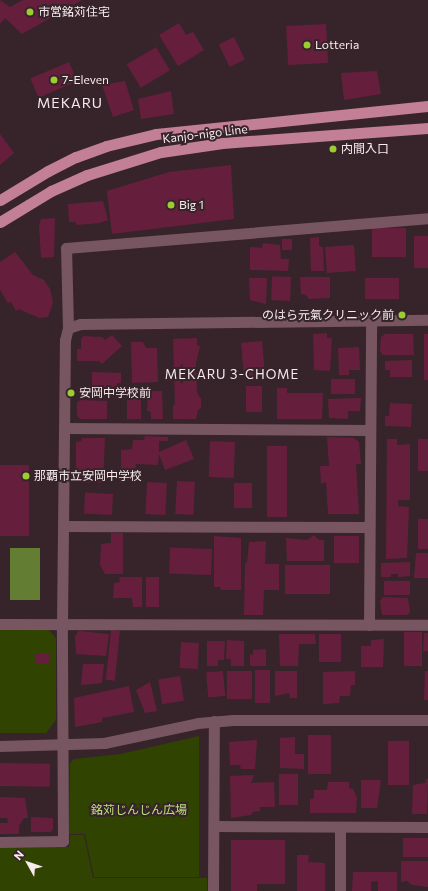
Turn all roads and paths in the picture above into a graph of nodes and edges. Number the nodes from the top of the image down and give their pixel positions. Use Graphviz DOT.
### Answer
graph roads {
  1 [pos="428,106"];
  2 [pos="428,128"];
  3 [pos="0,200"];
  4 [pos="428,218"];
  5 [pos="0,222"];
  6 [pos="428,320"];
  7 [pos="371,321"];
  8 [pos="68,328"];
  9 [pos="65,428"];
  10 [pos="369,430"];
  11 [pos="64,526"];
  12 [pos="369,527"];
  13 [pos="0,624"];
  14 [pos="62,624"];
  15 [pos="369,625"];
  16 [pos="428,625"];
  17 [pos="428,720"];
  18 [pos="214,721"];
  19 [pos="0,746"];
  20 [pos="63,746"];
  21 [pos="214,826"];
  22 [pos="340,827"];
  23 [pos="428,827"];
  24 [pos="0,842"];
  25 [pos="213,891"];
  26 [pos="340,891"];
  1 -- 3 [label="main road, Kanjo-nigo Line"];
  2 -- 5 [label="main road, Kanjo-nigo Line"];
  4 -- 8 [label="street"];
  6 -- 7 [label="street"];
  7 -- 8 [label="street"];
  7 -- 10 [label="street"];
  8 -- 9 [label="street"];
  9 -- 10 [label="street"];
  9 -- 11 [label="street"];
  10 -- 12 [label="street"];
  11 -- 12 [label="street"];
  11 -- 14 [label="street"];
  12 -- 15 [label="street"];
  13 -- 14 [label="street"];
  14 -- 15 [label="street"];
  14 -- 20 [label="street"];
  15 -- 16 [label="street"];
  17 -- 18 [label="street"];
  18 -- 20 [label="street"];
  18 -- 21 [label="street"];
  19 -- 20 [label="street"];
  20 -- 24 [label="street"];
  21 -- 22 [label="street"];
  21 -- 25 [label="street"];
  22 -- 23 [label="street"];
  22 -- 26 [label="street"];
}
